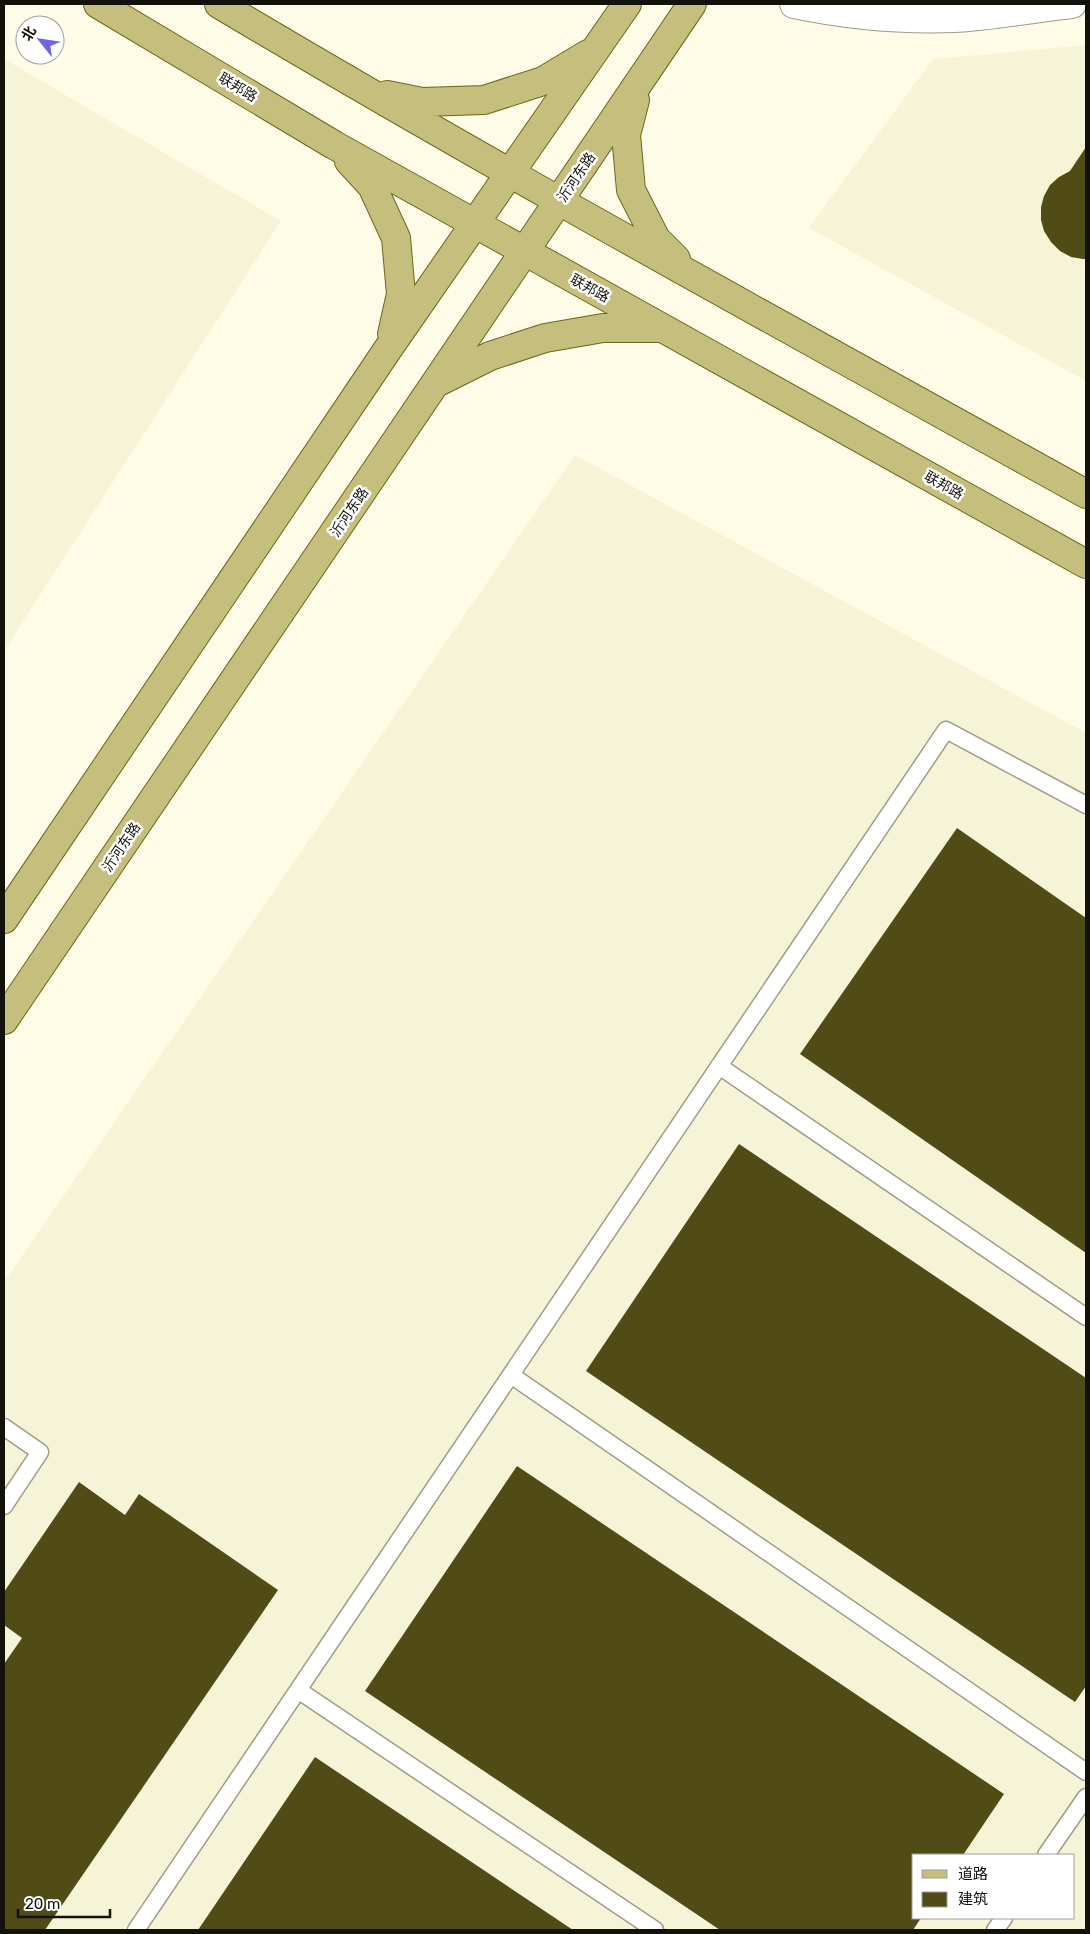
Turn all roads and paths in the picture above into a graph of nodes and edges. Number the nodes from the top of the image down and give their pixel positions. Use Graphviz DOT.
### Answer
graph roads {
  1 [pos="98,4"];
  2 [pos="219,4"];
  3 [pos="627,4"];
  4 [pos="692,4"];
  5 [pos="794,4"];
  6 [pos="1072,4"];
  7 [pos="596,50"];
  8 [pos="640,82"];
  9 [pos="362,89"];
  10 [pos="334,145"];
  11 [pos="510,172"];
  12 [pos="560,201"];
  13 [pos="475,224"];
  14 [pos="525,252"];
  15 [pos="695,277"];
  16 [pos="661,328"];
  17 [pos="388,349"];
  18 [pos="437,382"];
  19 [pos="1086,494"];
  20 [pos="1086,564"];
  21 [pos="1086,805"];
  22 [pos="4,919"];
  23 [pos="4,1020"];
  24 [pos="719,1066"];
  25 [pos="1086,1317"];
  26 [pos="511,1374"];
  27 [pos="4,1427"];
  28 [pos="4,1506"];
  29 [pos="298,1690"];
  30 [pos="1086,1772"];
  31 [pos="1086,1796"];
  32 [pos="1047,1854"];
  33 [pos="1003,1919"];
  34 [pos="136,1930"];
  35 [pos="655,1930"];
  36 [pos="995,1930"];
  1 -- 10 [label="main road, 联邦路"];
  2 -- 9 [label="main road"];
  3 -- 7 [label="main road"];
  4 -- 8 [label="main road, 沂河东路"];
  5 -- 6 [label="street"];
  7 -- 9 [label="main road"];
  7 -- 11 [label="main road"];
  8 -- 12 [label="main road, 沂河东路"];
  8 -- 15 [label="main road"];
  9 -- 11 [label="main road"];
  10 -- 13 [label="main road, 联邦路"];
  10 -- 17 [label="main road"];
  11 -- 12 [label="main road"];
  11 -- 13 [label="main road"];
  12 -- 14 [label="main road, 沂河东路"];
  12 -- 15 [label="main road"];
  13 -- 14 [label="main road, 联邦路"];
  13 -- 17 [label="main road"];
  14 -- 16 [label="main road, 联邦路"];
  14 -- 18 [label="main road, 沂河东路"];
  15 -- 19 [label="main road"];
  16 -- 18 [label="main road"];
  16 -- 20 [label="main road, 联邦路"];
  17 -- 22 [label="main road"];
  18 -- 23 [label="main road, 沂河东路"];
  21 -- 24 [label="lane"];
  24 -- 25 [label="lane"];
  24 -- 26 [label="lane"];
  26 -- 29 [label="lane"];
  26 -- 30 [label="lane"];
  27 -- 28 [label="lane"];
  29 -- 34 [label="lane"];
  29 -- 35 [label="lane"];
  31 -- 32 [label="lane"];
  33 -- 36 [label="lane"];
}
